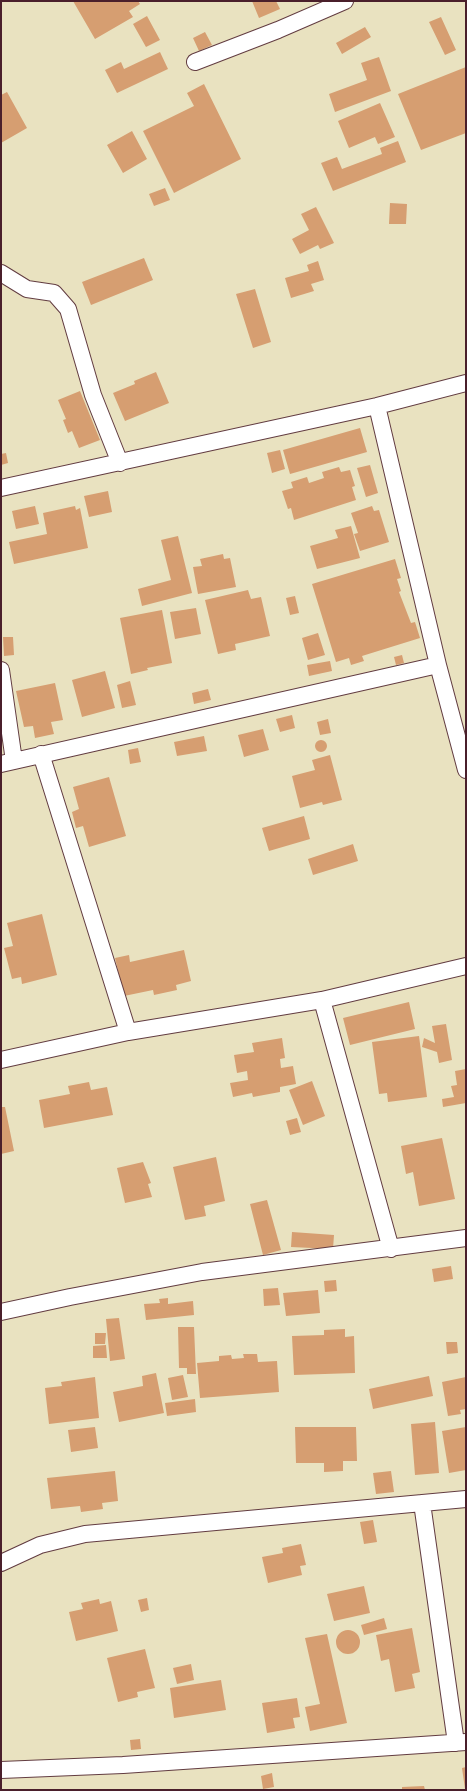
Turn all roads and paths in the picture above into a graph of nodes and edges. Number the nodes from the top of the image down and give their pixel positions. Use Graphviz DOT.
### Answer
graph roads {
  1 [pos="345,1"];
  2 [pos="195,62"];
  3 [pos="1,273"];
  4 [pos="466,383"];
  5 [pos="377,406"];
  6 [pos="120,463"];
  7 [pos="1,488"];
  8 [pos="438,665"];
  9 [pos="1,670"];
  10 [pos="41,754"];
  11 [pos="8,762"];
  12 [pos="466,770"];
  13 [pos="466,966"];
  14 [pos="322,1000"];
  15 [pos="128,1032"];
  16 [pos="1,1060"];
  17 [pos="466,1238"];
  18 [pos="391,1249"];
  19 [pos="1,1312"];
  20 [pos="466,1499"];
  21 [pos="422,1503"];
  22 [pos="1,1563"];
  23 [pos="461,1742"];
  24 [pos="1,1770"];
  1 -- 2 [label="street"];
  3 -- 6 [label="street"];
  4 -- 5 [label="street"];
  5 -- 6 [label="street"];
  5 -- 8 [label="street"];
  6 -- 7 [label="street"];
  8 -- 10 [label="street"];
  8 -- 12 [label="street"];
  9 -- 11 [label="street"];
  10 -- 11 [label="street"];
  10 -- 15 [label="street"];
  13 -- 14 [label="street"];
  14 -- 15 [label="street"];
  14 -- 18 [label="street"];
  15 -- 16 [label="street"];
  17 -- 18 [label="street"];
  18 -- 19 [label="street"];
  20 -- 21 [label="street"];
  21 -- 22 [label="street"];
  21 -- 23 [label="street"];
  23 -- 24 [label="street"];
}
